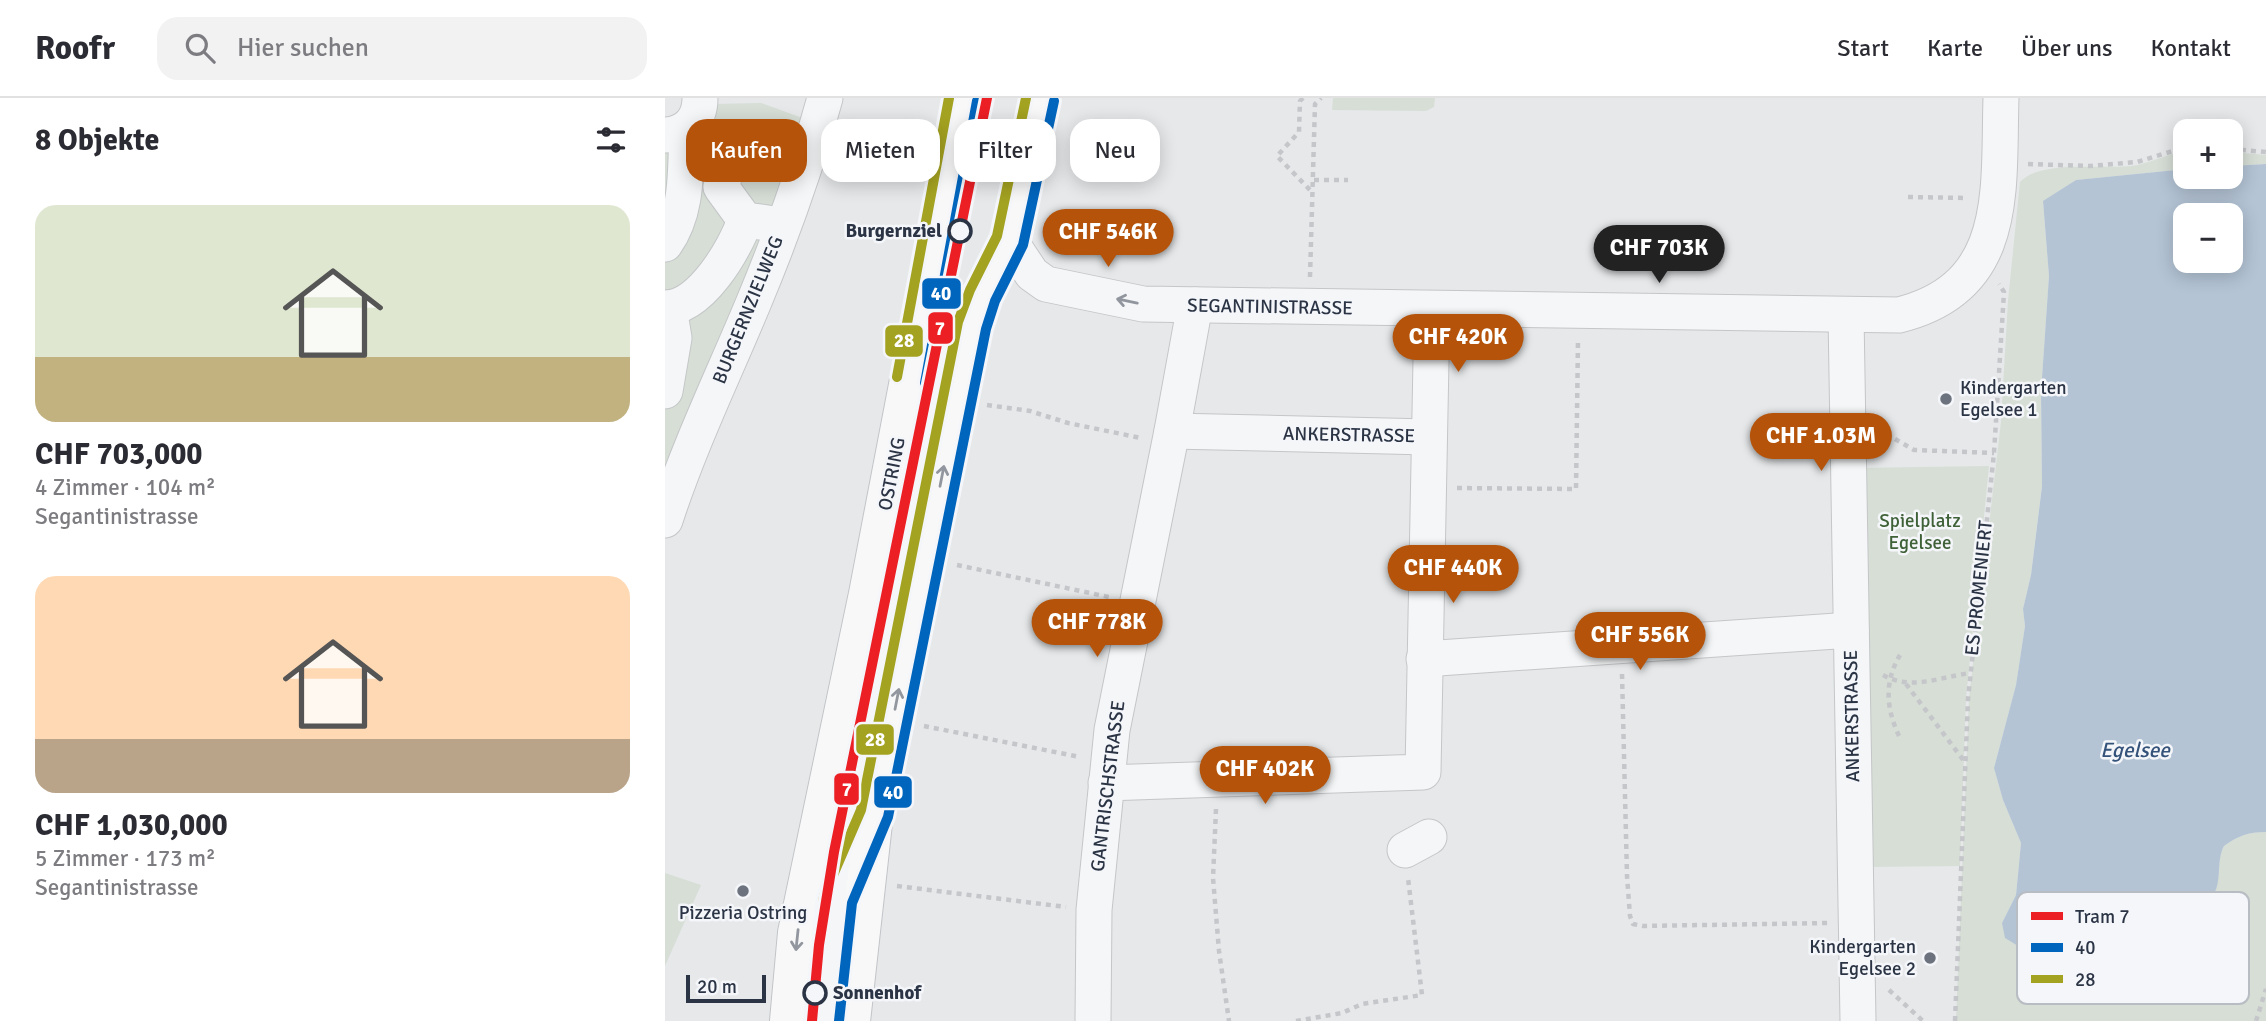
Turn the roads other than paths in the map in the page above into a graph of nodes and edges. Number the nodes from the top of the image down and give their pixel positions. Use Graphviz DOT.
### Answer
graph roads {
  1 [pos="825,98"];
  2 [pos="963,98"];
  3 [pos="1040,98"];
  4 [pos="2001,98"];
  5 [pos="684,120"];
  6 [pos="674,176"];
  7 [pos="723,182"];
  8 [pos="745,220"];
  9 [pos="782,226"];
  10 [pos="1010,241"];
  11 [pos="665,244"];
  12 [pos="932,260"];
  13 [pos="1195,305"];
  14 [pos="667,308"];
  15 [pos="1432,309"];
  16 [pos="1846,316"];
  17 [pos="665,391"];
  18 [pos="1429,436"];
  19 [pos="1171,437"];
  20 [pos="665,520"];
  21 [pos="1851,643"];
  22 [pos="1424,659"];
  23 [pos="1107,774"];
  24 [pos="874,814"];
  25 [pos="815,849"];
  26 [pos="832,904"];
  27 [pos="789,1021"];
  28 [pos="815,1021"];
  29 [pos="825,1021"];
  30 [pos="851,1021"];
  31 [pos="1093,1021"];
  32 [pos="1858,1021"];
  1 -- 9 [label="street, BURGERNZIELWEG"];
  2 -- 12 [label="main road, OSTRING"];
  3 -- 10 [label="main road, OSTRING"];
  4 -- 16 [label="street, SEGANTINISTRASSE"];
  5 -- 6 [label="street"];
  6 -- 11 [label="street"];
  7 -- 8 [label="street"];
  8 -- 9 [label="street"];
  8 -- 14 [label="street"];
  9 -- 20 [label="street, BURGERNZIELWEG"];
  13 -- 10 [label="street, SEGANTINISTRASSE, one-way"];
  24 -- 10 [label="main road, OSTRING, one-way"];
  12 -- 25 [label="main road, OSTRING"];
  12 -- 26 [label="street"];
  13 -- 15 [label="street, SEGANTINISTRASSE"];
  13 -- 19 [label="street, GANTRISCHSTRASSE"];
  14 -- 17 [label="street"];
  15 -- 16 [label="street, SEGANTINISTRASSE"];
  15 -- 18 [label="street"];
  16 -- 21 [label="street"];
  18 -- 19 [label="street, ANKERSTRASSE"];
  18 -- 22 [label="street, ANKERSTRASSE"];
  19 -- 23 [label="street, GANTRISCHSTRASSE"];
  21 -- 22 [label="street, ANKERSTRASSE"];
  21 -- 32 [label="street, ANKERSTRASSE"];
  22 -- 23 [label="street, ANKERSTRASSE"];
  23 -- 31 [label="street, GANTRISCHSTRASSE"];
  24 -- 26 [label="street, OSTRING"];
  24 -- 30 [label="main road, OSTRING"];
  25 -- 26 [label="main road, OSTRING"];
  25 -- 27 [label="main road, OSTRING, one-way"];
  26 -- 28 [label="main road, OSTRING"];
  26 -- 29 [label="street"];
}
